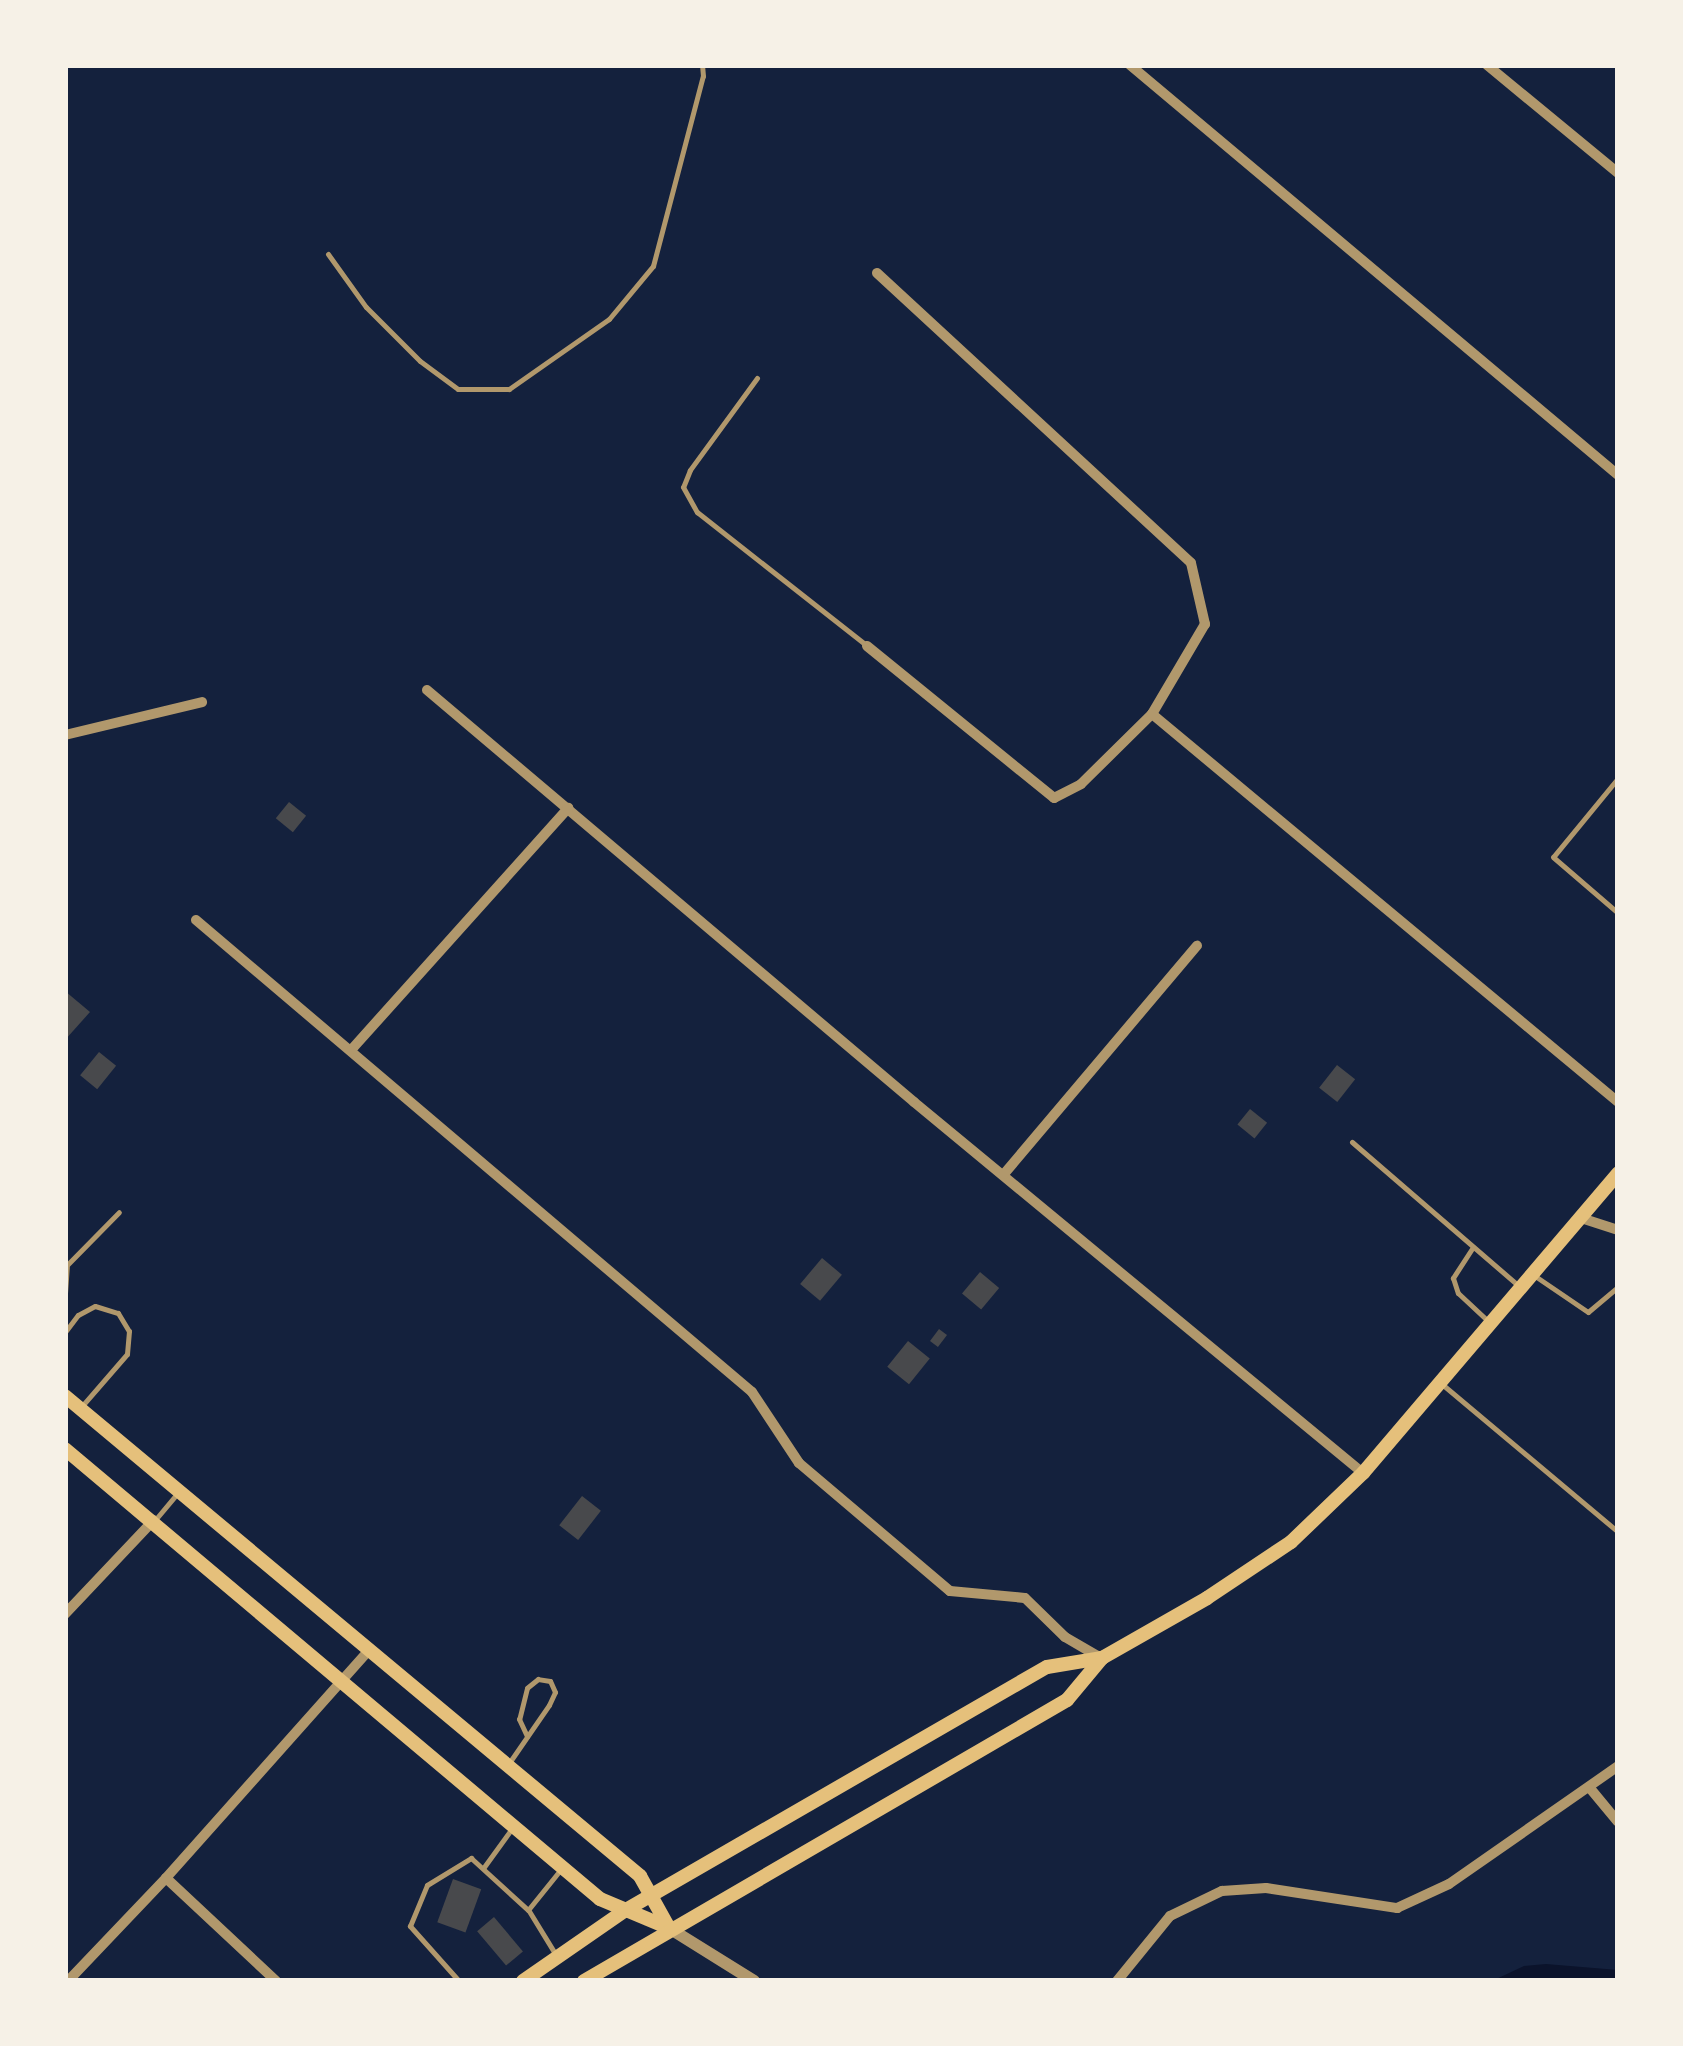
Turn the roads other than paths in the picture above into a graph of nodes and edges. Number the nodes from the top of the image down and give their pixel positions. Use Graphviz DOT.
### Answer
graph roads {
  1 [pos="702,65"];
  2 [pos="1130,65"];
  3 [pos="1487,65"];
  4 [pos="1618,173"];
  5 [pos="328,254"];
  6 [pos="877,272"];
  7 [pos="757,378"];
  8 [pos="1618,475"];
  9 [pos="867,646"];
  10 [pos="427,690"];
  11 [pos="202,702"];
  12 [pos="1152,714"];
  13 [pos="65,735"];
  14 [pos="1618,778"];
  15 [pos="568,808"];
  16 [pos="1618,913"];
  17 [pos="196,920"];
  18 [pos="1197,946"];
  19 [pos="352,1049"];
  20 [pos="1618,1102"];
  21 [pos="1352,1142"];
  22 [pos="1618,1173"];
  23 [pos="1004,1174"];
  24 [pos="120,1212"];
  25 [pos="1581,1218"];
  26 [pos="1618,1230"];
  27 [pos="1473,1246"];
  28 [pos="66,1265"];
  29 [pos="1532,1274"];
  30 [pos="1521,1288"];
  31 [pos="1618,1288"];
  32 [pos="65,1293"];
  33 [pos="1491,1324"];
  34 [pos="65,1332"];
  35 [pos="1440,1383"];
  36 [pos="65,1396"];
  37 [pos="80,1409"];
  38 [pos="65,1450"];
  39 [pos="1364,1473"];
  40 [pos="179,1492"];
  41 [pos="154,1520"];
  42 [pos="1618,1532"];
  43 [pos="65,1614"];
  44 [pos="370,1650"];
  45 [pos="1102,1658"];
  46 [pos="342,1681"];
  47 [pos="527,1736"];
  48 [pos="508,1765"];
  49 [pos="1618,1766"];
  50 [pos="1589,1788"];
  51 [pos="1618,1822"];
  52 [pos="514,1825"];
  53 [pos="563,1866"];
  54 [pos="483,1868"];
  55 [pos="166,1878"];
  56 [pos="652,1895"];
  57 [pos="528,1910"];
  58 [pos="624,1910"];
  59 [pos="670,1928"];
  60 [pos="556,1956"];
  61 [pos="68,1981"];
  62 [pos="276,1981"];
  63 [pos="458,1981"];
  64 [pos="523,1981"];
  65 [pos="584,1981"];
  66 [pos="754,1981"];
  67 [pos="1117,1981"];
  1 -- 5 [label="lane"];
  2 -- 8 [label="street"];
  3 -- 4 [label="street"];
  6 -- 12 [label="street"];
  7 -- 9 [label="lane"];
  9 -- 12 [label="street"];
  10 -- 15 [label="street"];
  11 -- 13 [label="street"];
  12 -- 20 [label="street"];
  14 -- 16 [label="lane"];
  15 -- 19 [label="street"];
  15 -- 23 [label="street"];
  17 -- 19 [label="street"];
  18 -- 23 [label="street"];
  19 -- 45 [label="street"];
  21 -- 27 [label="lane"];
  22 -- 25 [label="main road"];
  23 -- 39 [label="street"];
  24 -- 28 [label="lane"];
  25 -- 26 [label="street"];
  25 -- 29 [label="main road"];
  27 -- 30 [label="lane"];
  27 -- 33 [label="lane"];
  28 -- 32 [label="lane"];
  29 -- 30 [label="main road"];
  29 -- 31 [label="lane"];
  30 -- 33 [label="main road"];
  33 -- 35 [label="main road"];
  34 -- 37 [label="lane"];
  35 -- 39 [label="main road"];
  35 -- 42 [label="lane"];
  36 -- 37 [label="main road"];
  37 -- 40 [label="main road"];
  38 -- 41 [label="main road"];
  39 -- 45 [label="main road"];
  40 -- 41 [label="lane"];
  40 -- 44 [label="main road"];
  41 -- 43 [label="street"];
  41 -- 46 [label="main road"];
  44 -- 46 [label="street"];
  44 -- 48 [label="main road"];
  45 -- 56 [label="main road"];
  45 -- 59 [label="main road"];
  46 -- 52 [label="main road"];
  46 -- 55 [label="street"];
  47 -- 47 [label="lane"];
  47 -- 48 [label="lane"];
  48 -- 56 [label="main road"];
  49 -- 50 [label="street"];
  50 -- 51 [label="street"];
  50 -- 67 [label="street"];
  52 -- 53 [label="main road"];
  52 -- 54 [label="lane"];
  53 -- 57 [label="lane"];
  53 -- 58 [label="main road"];
  54 -- 57 [label="lane"];
  54 -- 63 [label="lane"];
  55 -- 61 [label="street"];
  55 -- 62 [label="street"];
  56 -- 58 [label="main road"];
  56 -- 59 [label="main road"];
  57 -- 60 [label="lane"];
  58 -- 59 [label="main road"];
  58 -- 60 [label="main road"];
  59 -- 65 [label="main road"];
  59 -- 66 [label="street"];
  60 -- 64 [label="main road"];
}
